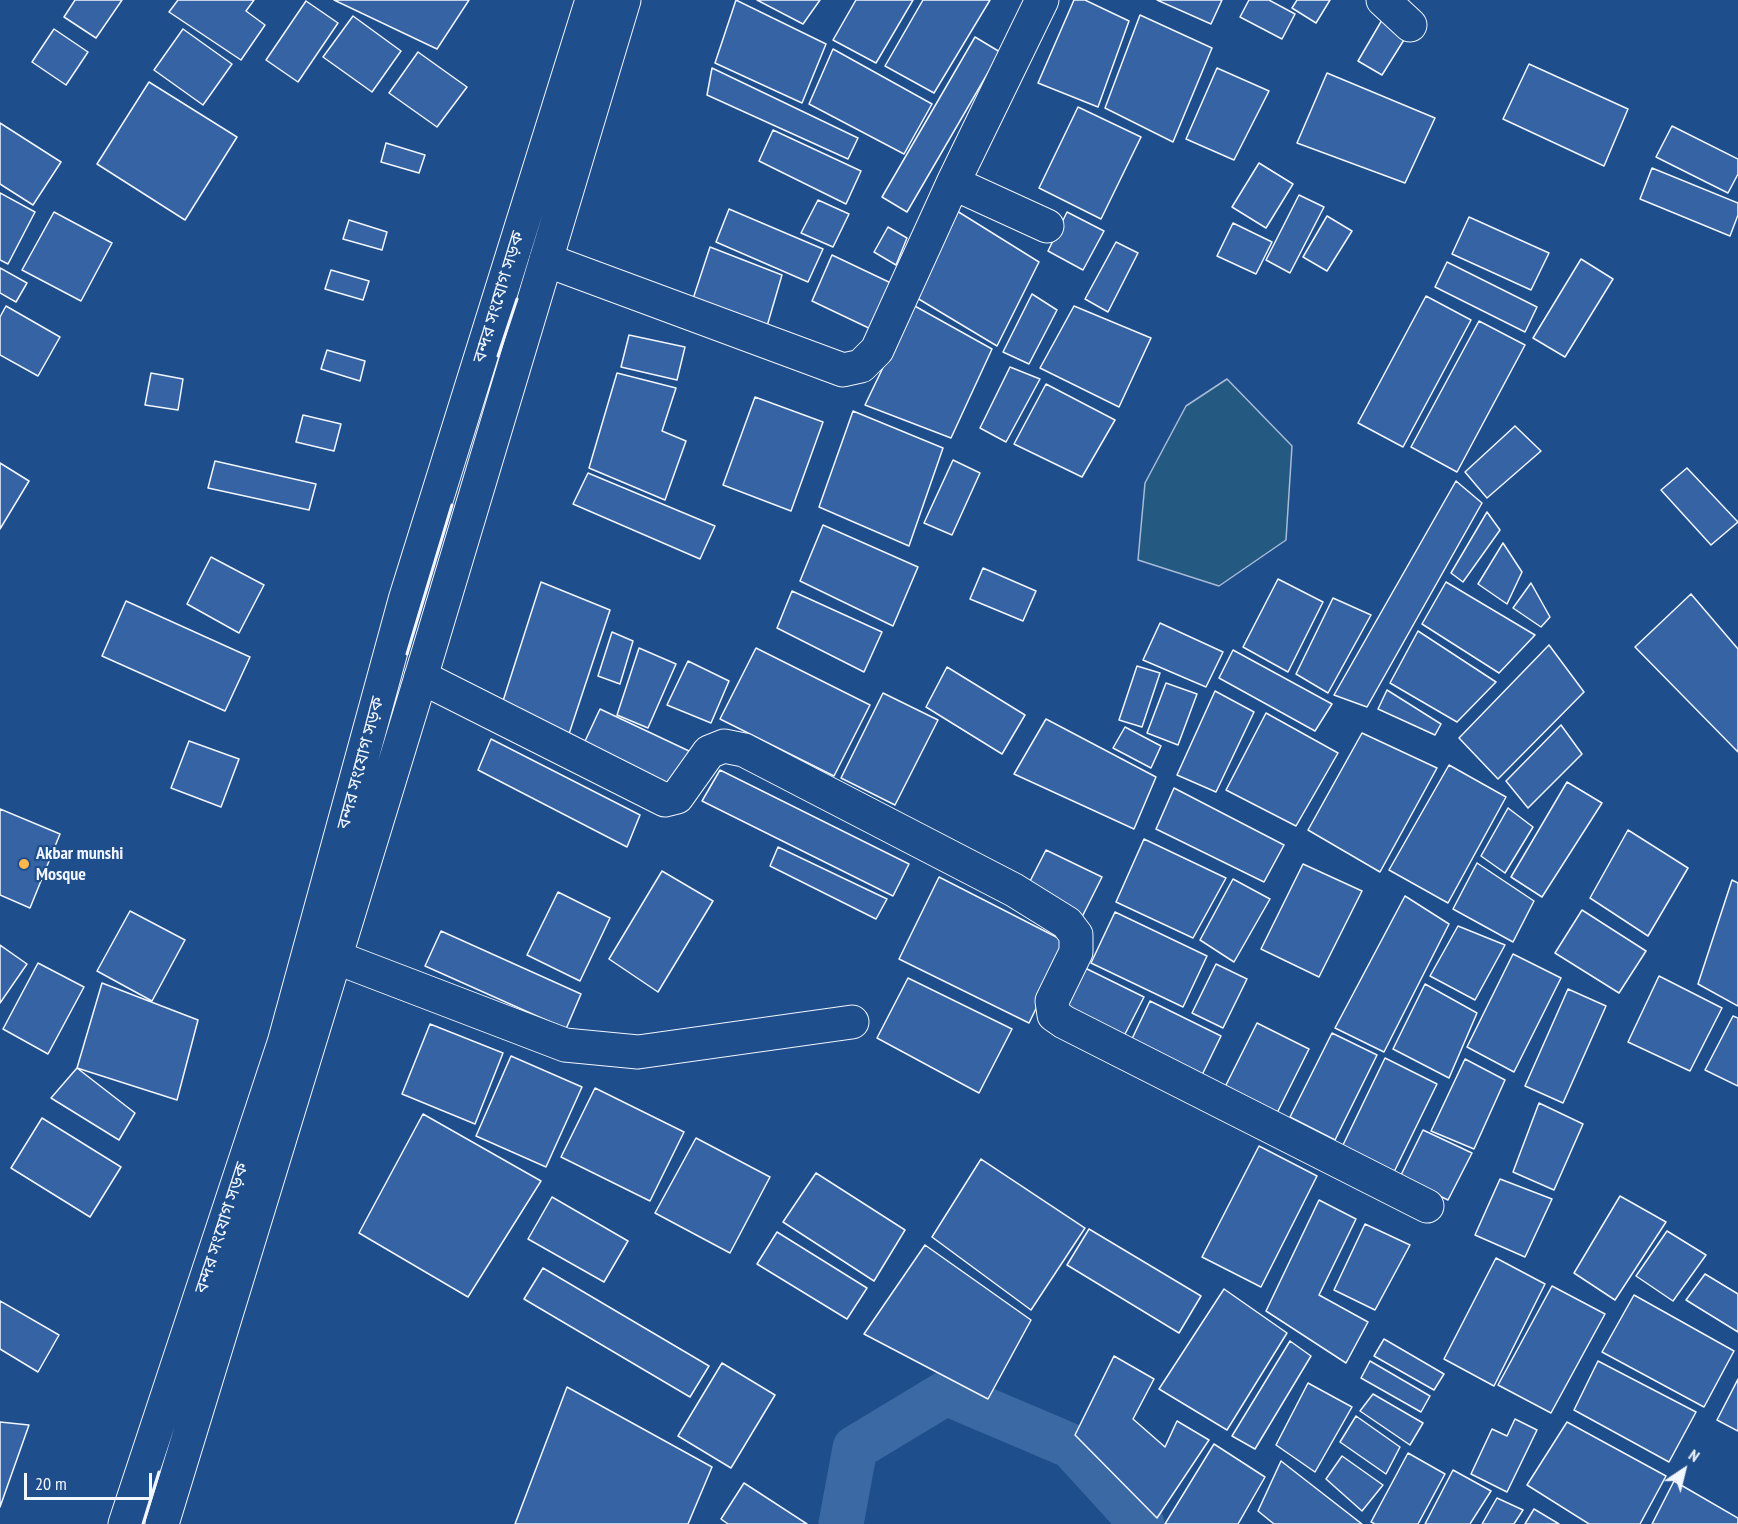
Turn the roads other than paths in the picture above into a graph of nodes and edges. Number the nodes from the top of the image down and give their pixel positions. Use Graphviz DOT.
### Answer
graph roads {
  1 [pos="592,0"];
  2 [pos="624,0"];
  3 [pos="1042,0"];
  4 [pos="1383,0"];
  5 [pos="1410,25"];
  6 [pos="953,183"];
  7 [pos="1047,226"];
  8 [pos="546,260"];
  9 [pos="421,677"];
  10 [pos="335,957"];
  11 [pos="852,1022"];
  12 [pos="1427,1206"];
  13 [pos="125,1524"];
  14 [pos="162,1524"];
  1 -- 13 [label="main road, বন্দর সংযোগ সড়ক"];
  2 -- 8 [label="main road, বন্দর সংযোগ সড়ক"];
  3 -- 6 [label="main road"];
  4 -- 5 [label="main road"];
  6 -- 7 [label="main road"];
  6 -- 8 [label="main road"];
  8 -- 9 [label="main road, বন্দর সংযোগ সড়ক"];
  9 -- 10 [label="main road, বন্দর সংযোগ সড়ক"];
  9 -- 12 [label="main road"];
  10 -- 11 [label="main road"];
  10 -- 14 [label="main road, বন্দর সংযোগ সড়ক"];
}
